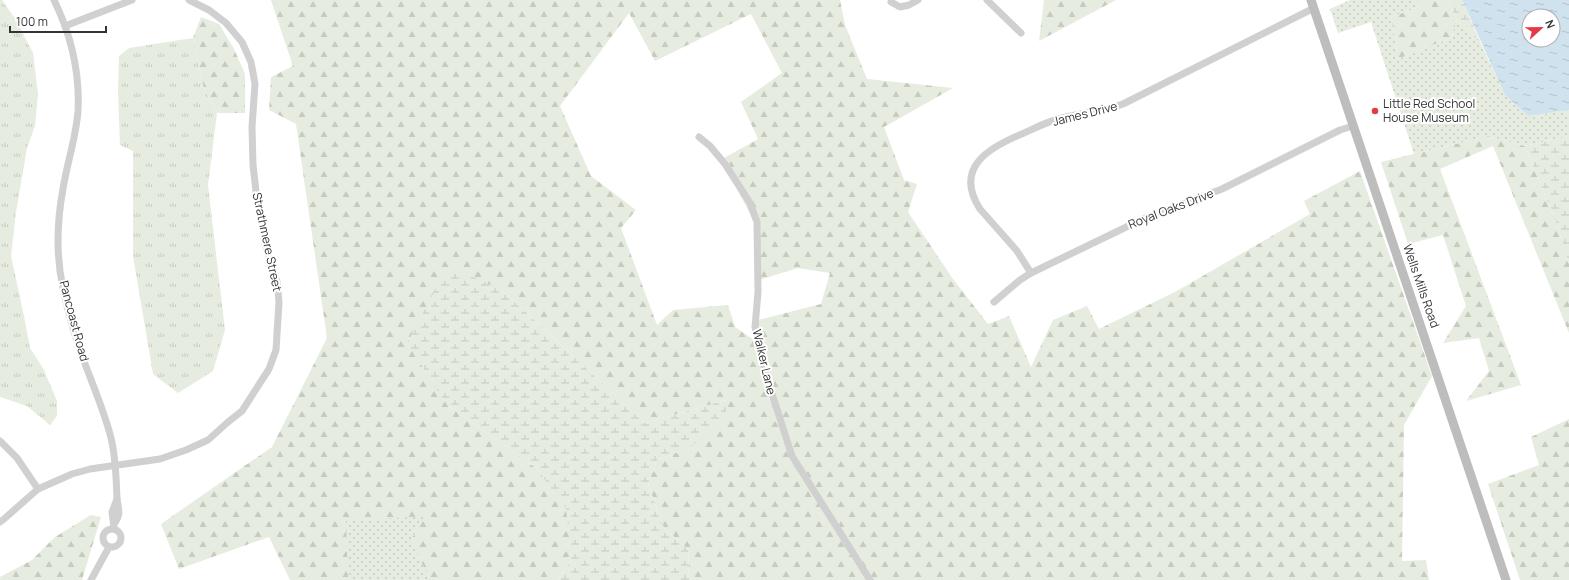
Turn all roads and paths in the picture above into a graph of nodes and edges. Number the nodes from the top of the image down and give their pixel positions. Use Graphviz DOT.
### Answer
graph roads {
  1 [pos="54,0"];
  2 [pos="132,0"];
  3 [pos="189,0"];
  4 [pos="918,0"];
  5 [pos="986,0"];
  6 [pos="891,2"];
  7 [pos="1312,4"];
  8 [pos="65,26"];
  9 [pos="1021,33"];
  10 [pos="1353,126"];
  11 [pos="699,137"];
  12 [pos="1031,273"];
  13 [pos="994,302"];
  14 [pos="0,442"];
  15 [pos="115,466"];
  16 [pos="38,489"];
  17 [pos="0,522"];
  18 [pos="114,527"];
  19 [pos="109,547"];
  20 [pos="91,580"];
  21 [pos="870,580"];
  22 [pos="1506,580"];
  1 -- 8 [label="street, Pancoast Road"];
  2 -- 8 [label="street"];
  3 -- 15 [label="street, Strathmere Street"];
  4 -- 6 [label="street"];
  5 -- 9 [label="street"];
  7 -- 10 [label="main road, Wells Mills Road"];
  7 -- 12 [label="street, James Drive"];
  8 -- 15 [label="street, Pancoast Road"];
  10 -- 12 [label="street, Royal Oaks Drive"];
  10 -- 22 [label="main road, Wells Mills Road"];
  11 -- 21 [label="street, Walker Lane"];
  12 -- 13 [label="street, Royal Oaks Drive"];
  14 -- 16 [label="street"];
  15 -- 16 [label="street, Strathmere Street"];
  15 -- 18 [label="street, Pancoast Road"];
  16 -- 17 [label="street, Strathmere Street"];
  18 -- 19 [label="street"];
  18 -- 19 [label="street"];
  19 -- 20 [label="street"];
}
